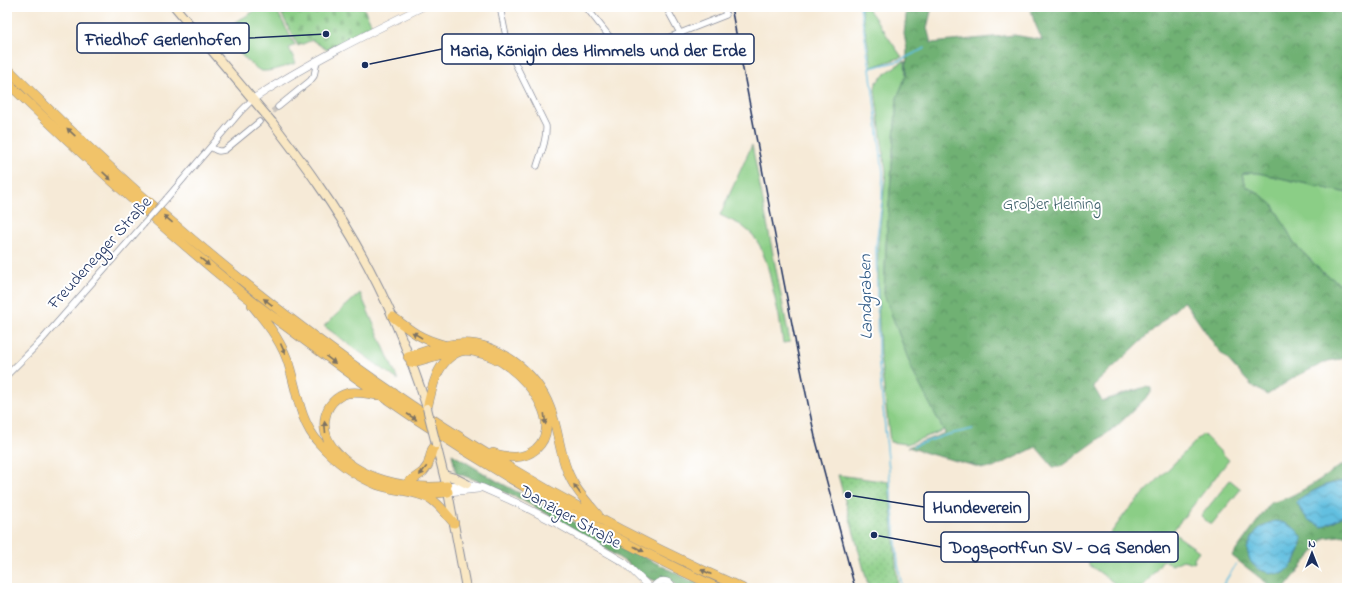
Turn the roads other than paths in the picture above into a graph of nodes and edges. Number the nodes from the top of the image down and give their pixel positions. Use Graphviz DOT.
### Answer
graph roads {
  1 [pos="175,7"];
  2 [pos="422,7"];
  3 [pos="500,7"];
  4 [pos="586,7"];
  5 [pos="666,7"];
  6 [pos="724,7"];
  7 [pos="680,33"];
  8 [pos="317,61"];
  9 [pos="7,68"];
  10 [pos="7,82"];
  11 [pos="253,99"];
  12 [pos="278,107"];
  13 [pos="259,122"];
  14 [pos="211,147"];
  15 [pos="537,166"];
  16 [pos="244,295"];
  17 [pos="393,317"];
  18 [pos="446,345"];
  19 [pos="462,351"];
  20 [pos="410,360"];
  21 [pos="7,374"];
  22 [pos="379,395"];
  23 [pos="427,408"];
  24 [pos="436,449"];
  25 [pos="478,449"];
  26 [pos="444,475"];
  27 [pos="467,484"];
  28 [pos="407,488"];
  29 [pos="483,488"];
  30 [pos="448,489"];
  31 [pos="601,519"];
  32 [pos="454,523"];
  33 [pos="654,586"];
  34 [pos="466,588"];
  35 [pos="674,588"];
  36 [pos="718,588"];
  37 [pos="742,588"];
  1 -- 11 [label="main road"];
  2 -- 8 [label="street, Freudenegger Straße"];
  3 -- 15 [label="street"];
  4 -- 7 [label="street"];
  5 -- 7 [label="street"];
  6 -- 7 [label="street"];
  8 -- 11 [label="street, Freudenegger Straße"];
  8 -- 12 [label="street"];
  25 -- 9 [label="highway, one-way"];
  10 -- 16 [label="highway, one-way"];
  11 -- 14 [label="street, Freudenegger Straße"];
  11 -- 17 [label="main road, bridge"];
  13 -- 14 [label="street"];
  14 -- 21 [label="street, Freudenegger Straße, bridge"];
  16 -- 22 [label="highway, one-way"];
  16 -- 28 [label="highway, one-way"];
  18 -- 17 [label="highway, one-way"];
  17 -- 20 [label="main road"];
  18 -- 20 [label="highway"];
  31 -- 18 [label="highway, one-way"];
  19 -- 20 [label="highway"];
  19 -- 23 [label="highway"];
  19 -- 25 [label="highway, one-way"];
  20 -- 23 [label="main road"];
  28 -- 22 [label="highway, one-way"];
  22 -- 36 [label="highway, one-way"];
  23 -- 24 [label="main road, bridge"];
  24 -- 26 [label="main road"];
  24 -- 28 [label="highway, one-way"];
  25 -- 31 [label="highway"];
  26 -- 27 [label="main road"];
  26 -- 30 [label="main road"];
  27 -- 29 [label="street, Danziger Straße"];
  27 -- 30 [label="street, Danziger Straße"];
  28 -- 30 [label="highway"];
  28 -- 32 [label="highway"];
  29 -- 30 [label="street"];
  29 -- 33 [label="street, Danziger Straße"];
  30 -- 32 [label="main road"];
  37 -- 31 [label="highway, one-way"];
  32 -- 34 [label="main road"];
  33 -- 35 [label="street, Danziger Straße"];
}
